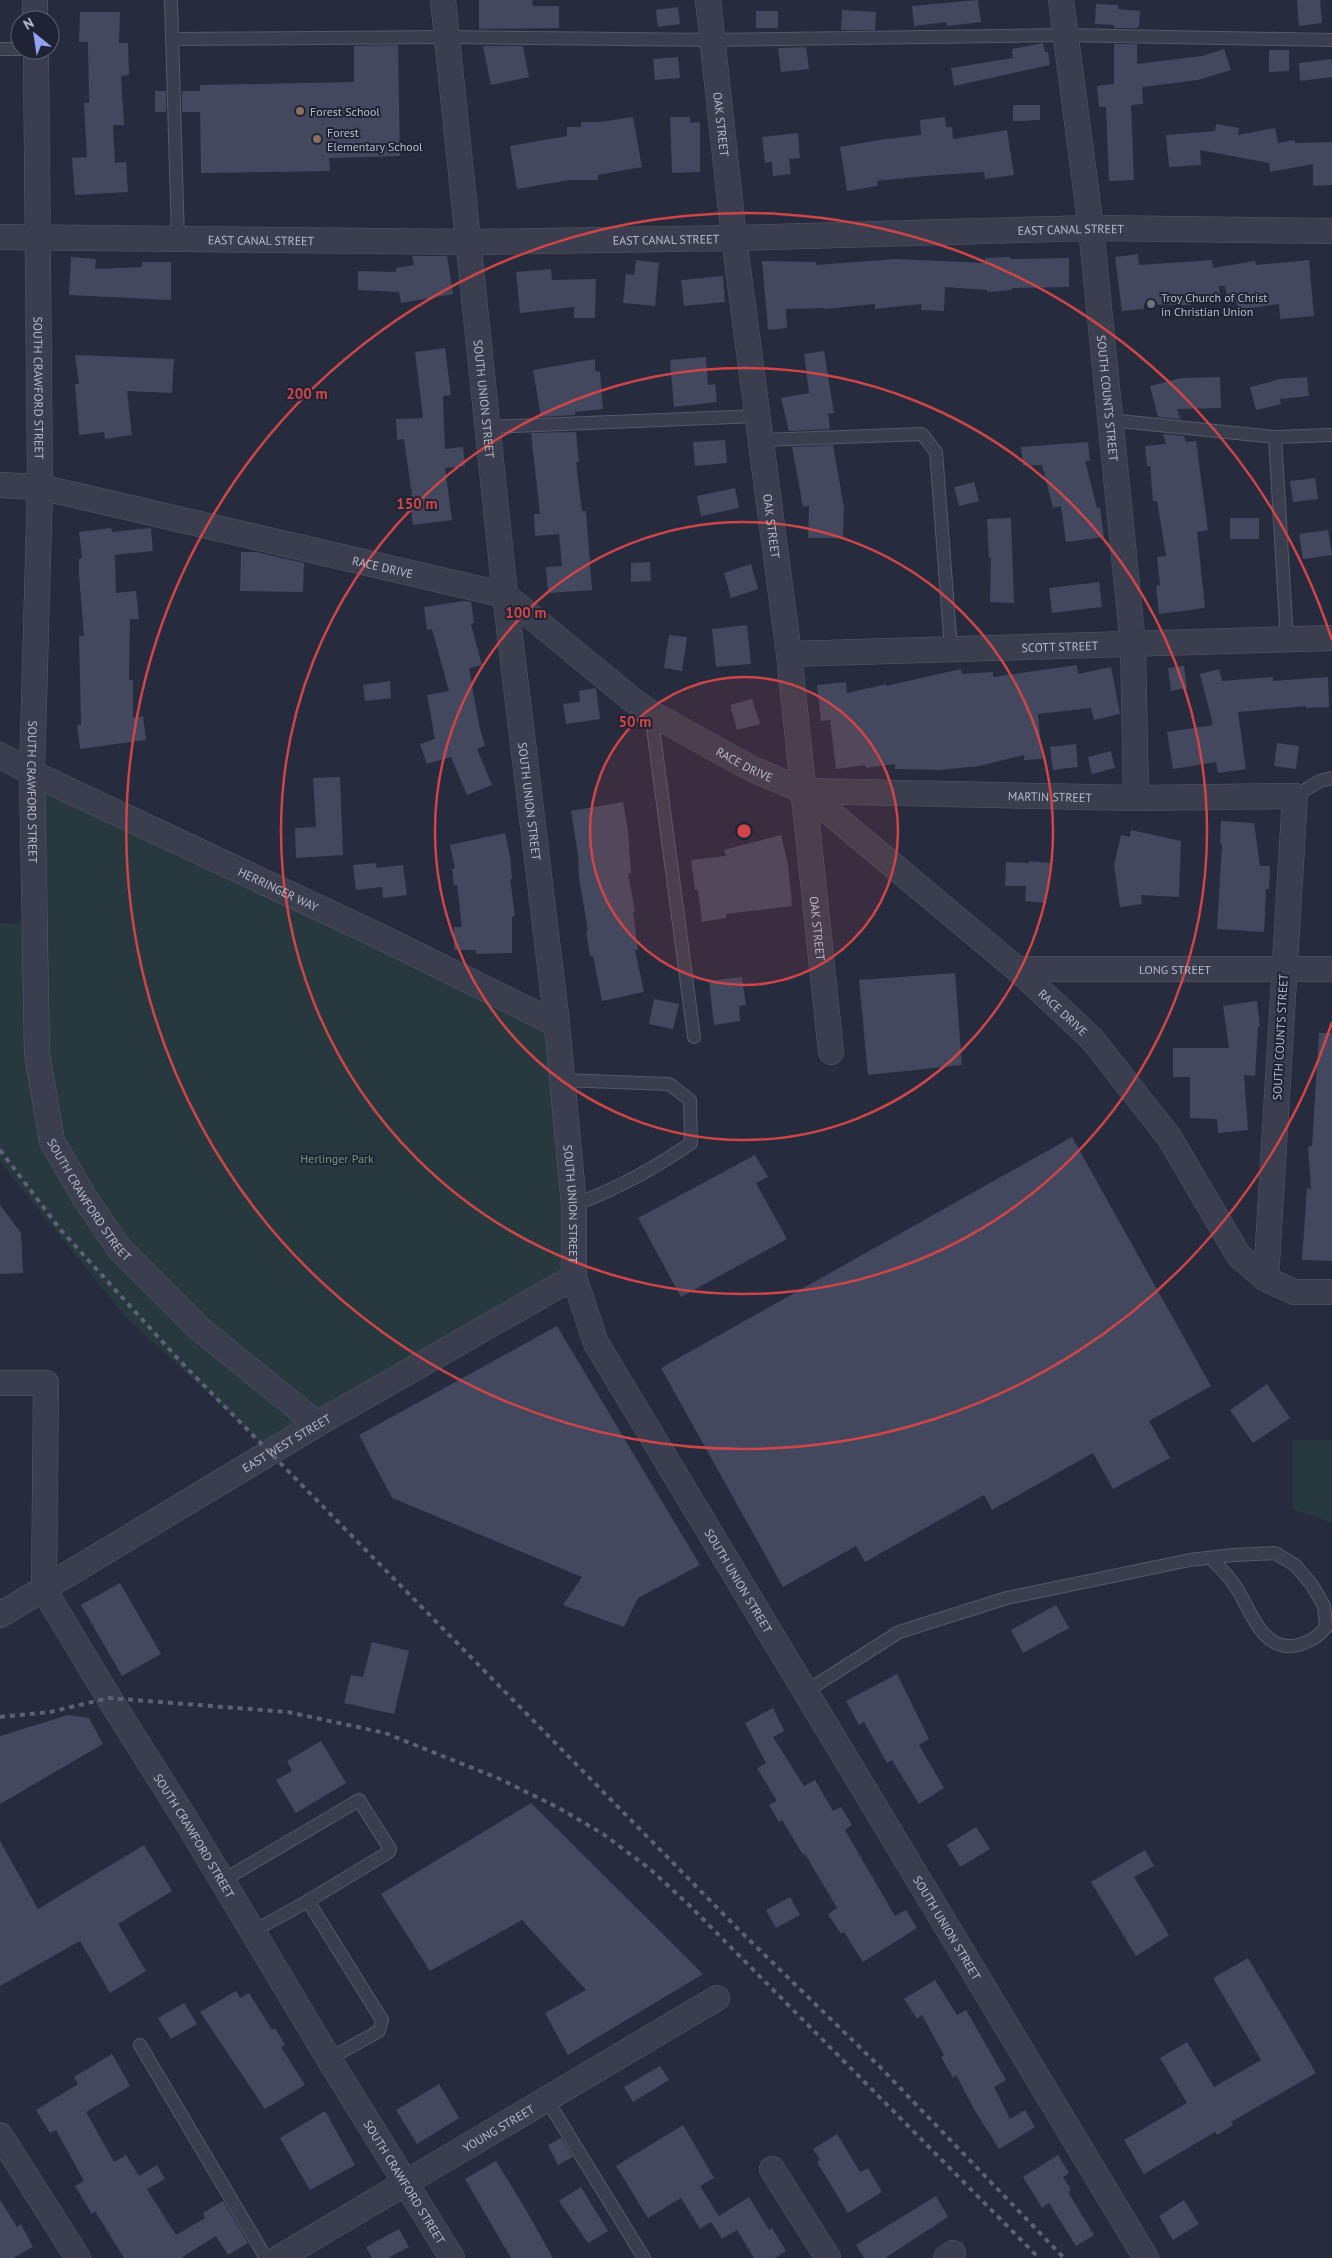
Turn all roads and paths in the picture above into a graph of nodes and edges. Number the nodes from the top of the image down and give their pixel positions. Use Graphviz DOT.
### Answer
graph roads {
  1 [pos="171,0"];
  2 [pos="444,0"];
  3 [pos="708,0"];
  4 [pos="1061,0"];
  5 [pos="1065,35"];
  6 [pos="448,37"];
  7 [pos="172,39"];
  8 [pos="712,40"];
  9 [pos="1332,40"];
  10 [pos="36,60"];
  11 [pos="1091,228"];
  12 [pos="1332,231"];
  13 [pos="0,237"];
  14 [pos="39,237"];
  15 [pos="734,238"];
  16 [pos="178,239"];
  17 [pos="470,242"];
  18 [pos="1110,420"];
  19 [pos="488,427"];
  20 [pos="759,428"];
  21 [pos="1332,435"];
  22 [pos="1275,437"];
  23 [pos="0,485"];
  24 [pos="40,487"];
  25 [pos="505,595"];
  26 [pos="1332,638"];
  27 [pos="1287,640"];
  28 [pos="1133,645"];
  29 [pos="951,649"];
  30 [pos="789,654"];
  31 [pos="651,713"];
  32 [pos="0,755"];
  33 [pos="32,774"];
  34 [pos="1332,778"];
  35 [pos="804,791"];
  36 [pos="1295,796"];
  37 [pos="1136,798"];
  38 [pos="1017,969"];
  39 [pos="1332,969"];
  40 [pos="1284,970"];
  41 [pos="557,1024"];
  42 [pos="694,1037"];
  43 [pos="831,1052"];
  44 [pos="561,1080"];
  45 [pos="574,1205"];
  46 [pos="574,1277"];
  47 [pos="1266,1279"];
  48 [pos="1332,1292"];
  49 [pos="0,1383"];
  50 [pos="317,1424"];
  51 [pos="1212,1559"];
  52 [pos="44,1590"];
  53 [pos="0,1614"];
  54 [pos="805,1692"];
  55 [pos="222,1881"];
  56 [pos="308,1900"];
  57 [pos="252,1932"];
  58 [pos="718,1998"];
  59 [pos="140,2045"];
  60 [pos="329,2059"];
  61 [pos="547,2100"];
  62 [pos="0,2135"];
  63 [pos="772,2169"];
  64 [pos="406,2183"];
  65 [pos="78,2258"];
  66 [pos="266,2258"];
  67 [pos="278,2258"];
  68 [pos="452,2258"];
  69 [pos="644,2258"];
  70 [pos="828,2258"];
  71 [pos="1146,2258"];
  1 -- 7 [label="lane"];
  2 -- 6 [label="street, SOUTH UNION STREET"];
  3 -- 8 [label="street, OAK STREET"];
  4 -- 5 [label="street, SOUTH COUNTS STREET"];
  5 -- 8 [label="lane"];
  5 -- 9 [label="lane"];
  5 -- 11 [label="street, SOUTH COUNTS STREET"];
  6 -- 7 [label="lane"];
  6 -- 8 [label="lane"];
  6 -- 17 [label="street, SOUTH UNION STREET"];
  7 -- 16 [label="lane"];
  8 -- 15 [label="street, OAK STREET"];
  10 -- 14 [label="street, SOUTH CRAWFORD STREET"];
  11 -- 12 [label="street, EAST CANAL STREET"];
  11 -- 15 [label="street, EAST CANAL STREET"];
  11 -- 18 [label="street, SOUTH COUNTS STREET"];
  13 -- 14 [label="street, EAST CANAL STREET"];
  14 -- 16 [label="street, EAST CANAL STREET"];
  14 -- 24 [label="street, SOUTH CRAWFORD STREET"];
  15 -- 17 [label="street, EAST CANAL STREET"];
  15 -- 20 [label="street, OAK STREET"];
  16 -- 17 [label="street, EAST CANAL STREET"];
  17 -- 19 [label="street, SOUTH UNION STREET"];
  18 -- 22 [label="lane"];
  18 -- 28 [label="street, SOUTH COUNTS STREET"];
  19 -- 20 [label="lane"];
  19 -- 25 [label="street, SOUTH UNION STREET"];
  20 -- 29 [label="lane"];
  20 -- 30 [label="street, OAK STREET"];
  21 -- 22 [label="lane"];
  22 -- 27 [label="lane"];
  23 -- 24 [label="street, RACE DRIVE"];
  24 -- 25 [label="street, RACE DRIVE"];
  24 -- 33 [label="street, SOUTH CRAWFORD STREET"];
  25 -- 31 [label="street, RACE DRIVE"];
  25 -- 41 [label="street, SOUTH UNION STREET"];
  26 -- 27 [label="street, SCOTT STREET"];
  27 -- 28 [label="street, SCOTT STREET"];
  28 -- 29 [label="street, SCOTT STREET"];
  28 -- 37 [label="street, SOUTH COUNTS STREET"];
  29 -- 30 [label="street, SCOTT STREET"];
  30 -- 35 [label="street, OAK STREET"];
  31 -- 35 [label="street, RACE DRIVE"];
  31 -- 42 [label="lane"];
  32 -- 33 [label="street, HERRINGER WAY"];
  33 -- 41 [label="street, HERRINGER WAY"];
  33 -- 50 [label="street, SOUTH CRAWFORD STREET"];
  34 -- 36 [label="lane"];
  35 -- 37 [label="street, MARTIN STREET"];
  35 -- 38 [label="street, RACE DRIVE"];
  35 -- 43 [label="street, OAK STREET"];
  36 -- 37 [label="street, MARTIN STREET"];
  36 -- 40 [label="street, SOUTH COUNTS STREET"];
  38 -- 40 [label="street, LONG STREET"];
  38 -- 47 [label="street, RACE DRIVE"];
  39 -- 40 [label="street, LONG STREET"];
  40 -- 47 [label="street, SOUTH COUNTS STREET"];
  41 -- 44 [label="street, SOUTH UNION STREET"];
  44 -- 45 [label="street, SOUTH UNION STREET"];
  44 -- 45 [label="lane"];
  45 -- 46 [label="street, SOUTH UNION STREET"];
  46 -- 50 [label="street, EAST WEST STREET"];
  46 -- 54 [label="street, SOUTH UNION STREET"];
  47 -- 48 [label="street, RACE DRIVE"];
  49 -- 52 [label="street"];
  50 -- 52 [label="street, EAST WEST STREET"];
  51 -- 51 [label="lane"];
  51 -- 54 [label="lane"];
  52 -- 53 [label="street, EAST WEST STREET"];
  52 -- 55 [label="street, SOUTH CRAWFORD STREET"];
  54 -- 71 [label="street, SOUTH UNION STREET"];
  55 -- 56 [label="lane"];
  55 -- 57 [label="street, SOUTH CRAWFORD STREET"];
  56 -- 57 [label="lane"];
  56 -- 60 [label="lane"];
  57 -- 60 [label="street, SOUTH CRAWFORD STREET"];
  58 -- 61 [label="street, YOUNG STREET"];
  59 -- 66 [label="lane"];
  60 -- 64 [label="street, SOUTH CRAWFORD STREET"];
  61 -- 64 [label="street, YOUNG STREET"];
  61 -- 69 [label="lane"];
  62 -- 65 [label="street"];
  63 -- 70 [label="street"];
  64 -- 67 [label="street, YOUNG STREET"];
  64 -- 68 [label="street, SOUTH CRAWFORD STREET"];
}
